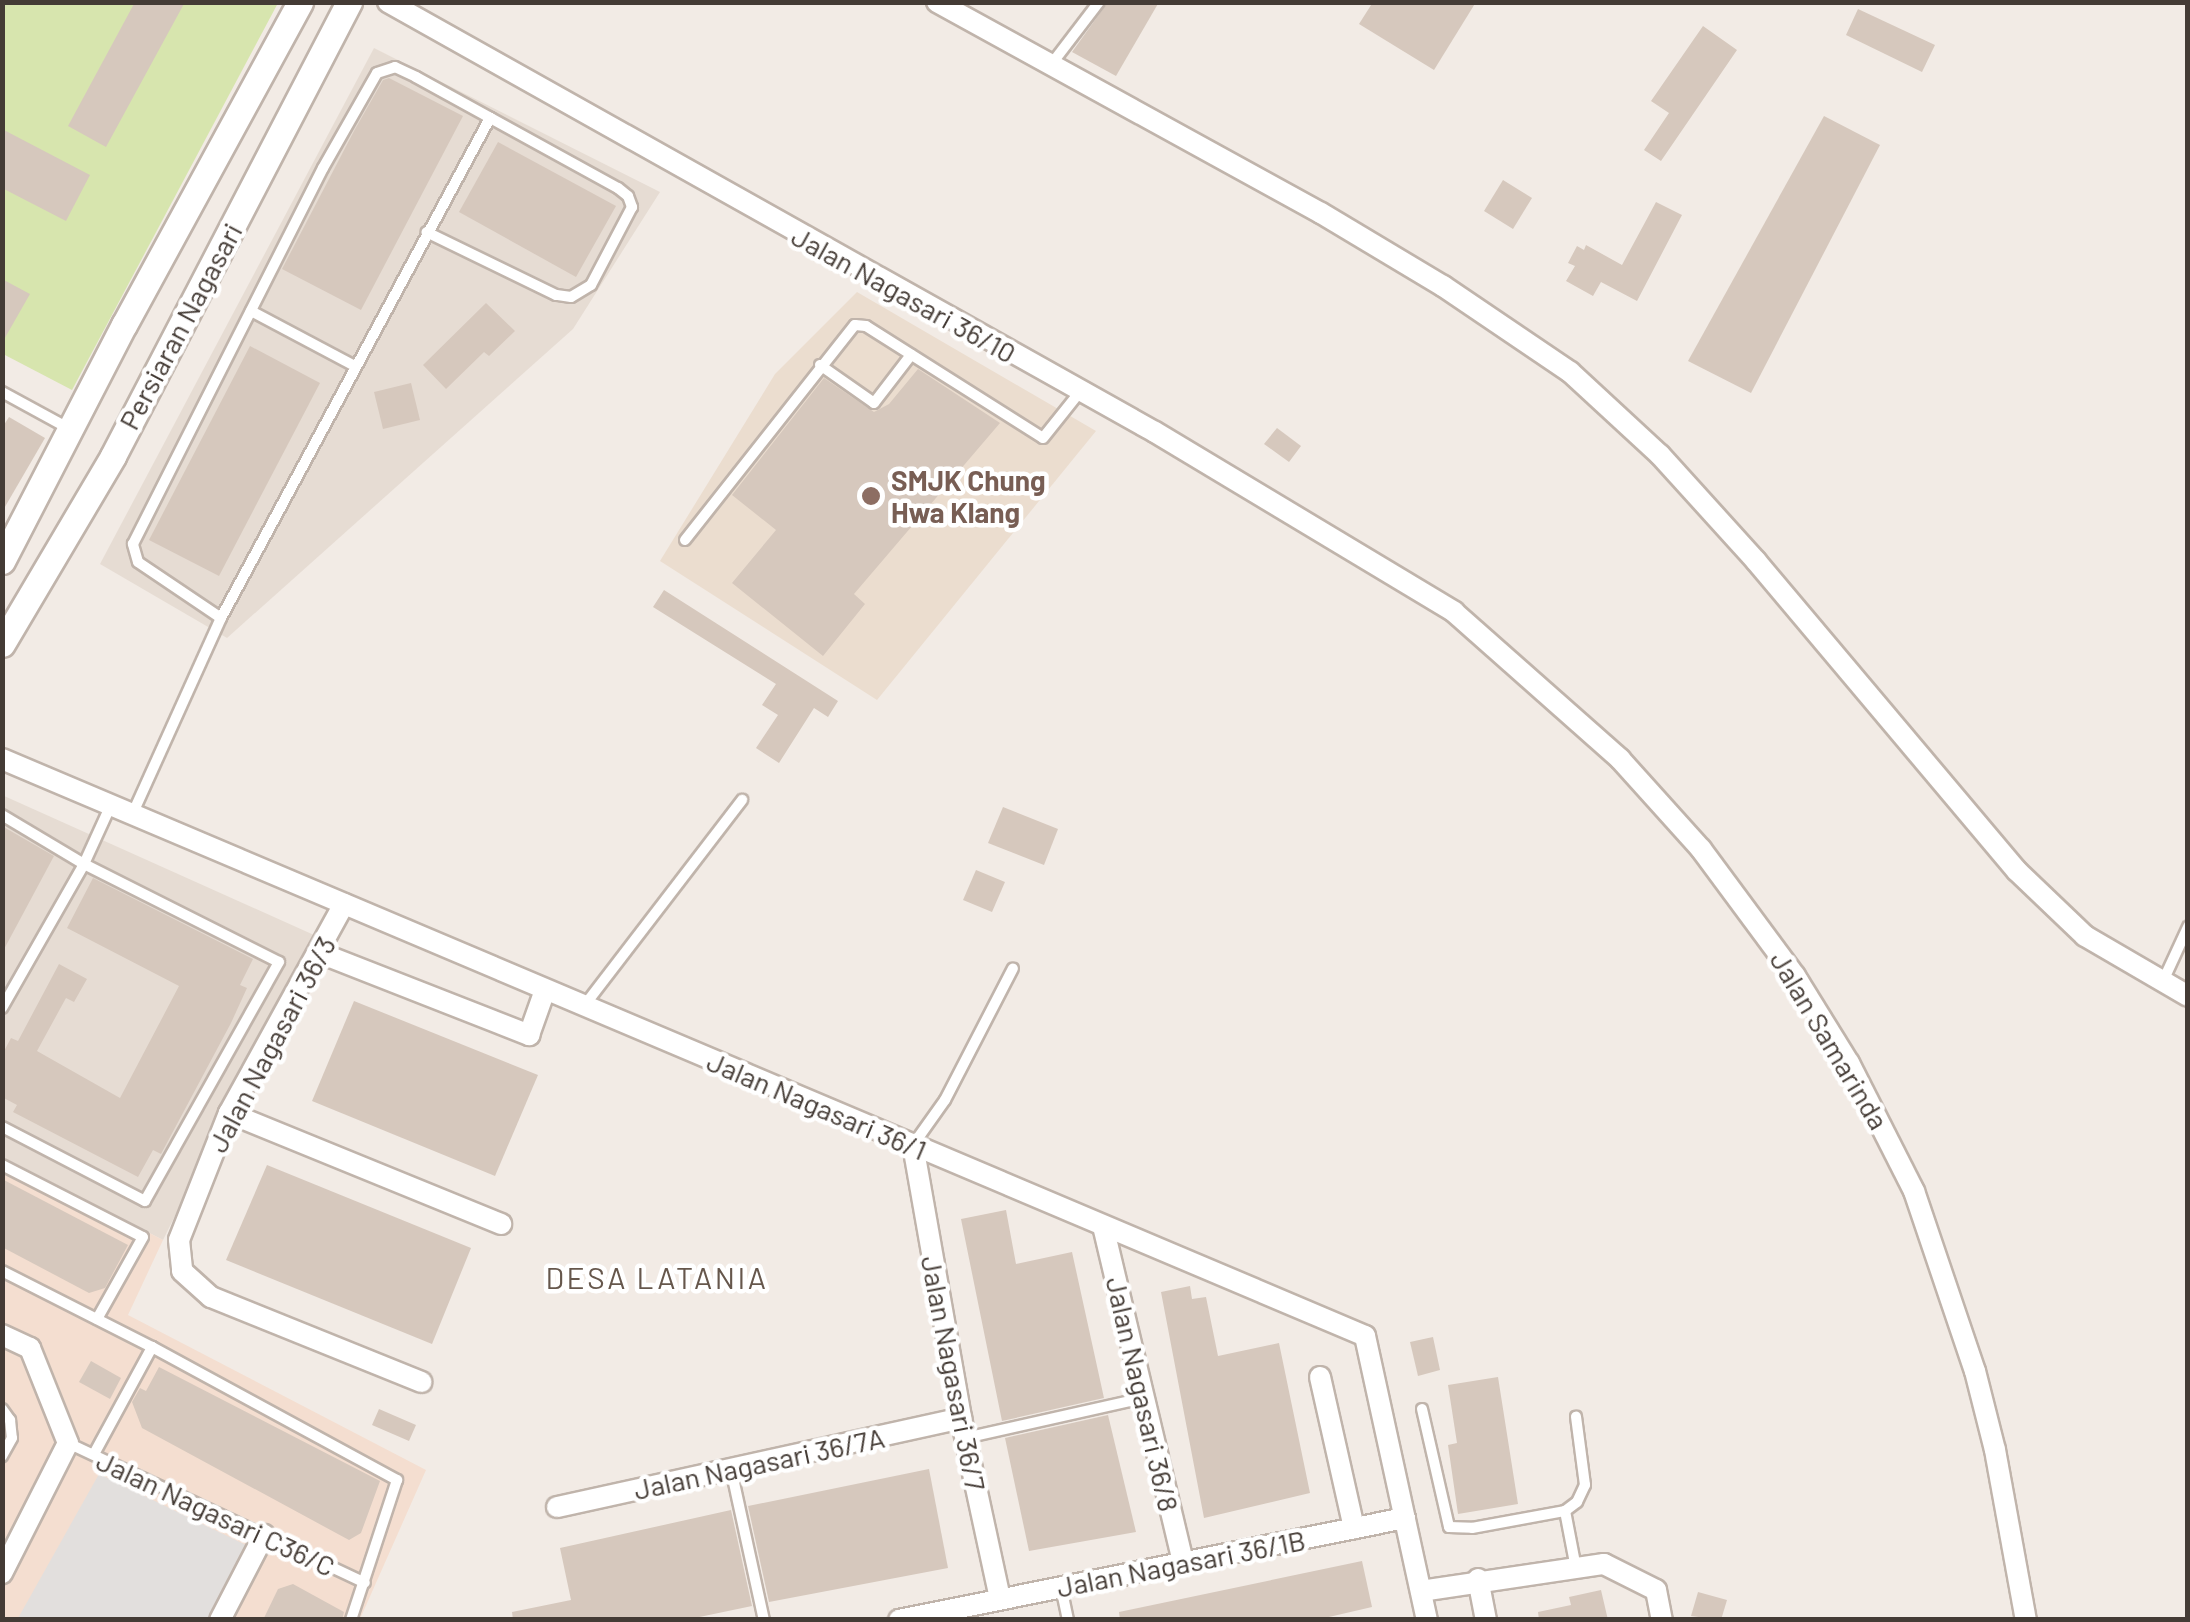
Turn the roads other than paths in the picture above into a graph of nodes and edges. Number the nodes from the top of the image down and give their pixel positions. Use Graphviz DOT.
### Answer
graph roads {
  1 [pos="313,2"];
  2 [pos="325,2"];
  3 [pos="349,2"];
  4 [pos="388,2"];
  5 [pos="937,2"];
  6 [pos="1098,2"];
  7 [pos="296,10"];
  8 [pos="333,34"];
  9 [pos="1049,67"];
  10 [pos="490,118"];
  11 [pos="426,232"];
  12 [pos="251,311"];
  13 [pos="911,355"];
  14 [pos="820,365"];
  15 [pos="355,366"];
  16 [pos="2,392"];
  17 [pos="1079,393"];
  18 [pos="70,429"];
  19 [pos="685,540"];
  20 [pos="2,562"];
  21 [pos="1417,591"];
  22 [pos="220,618"];
  23 [pos="2,644"];
  24 [pos="2,759"];
  25 [pos="742,800"];
  26 [pos="110,806"];
  27 [pos="2,815"];
  28 [pos="132,816"];
  29 [pos="84,864"];
  30 [pos="344,904"];
  31 [pos="2188,926"];
  32 [pos="320,953"];
  33 [pos="1012,968"];
  34 [pos="2162,982"];
  35 [pos="545,990"];
  36 [pos="2188,996"];
  37 [pos="584,1006"];
  38 [pos="2,1008"];
  39 [pos="229,1113"];
  40 [pos="2,1127"];
  41 [pos="913,1146"];
  42 [pos="2,1165"];
  43 [pos="502,1224"];
  44 [pos="1103,1226"];
  45 [pos="2,1271"];
  46 [pos="97,1319"];
  47 [pos="2,1335"];
  48 [pos="152,1347"];
  49 [pos="1320,1377"];
  50 [pos="421,1382"];
  51 [pos="1144,1398"];
  52 [pos="2,1409"];
  53 [pos="1422,1409"];
  54 [pos="1576,1417"];
  55 [pos="963,1428"];
  56 [pos="68,1443"];
  57 [pos="94,1454"];
  58 [pos="2,1456"];
  59 [pos="731,1469"];
  60 [pos="557,1507"];
  61 [pos="1565,1511"];
  62 [pos="1405,1518"];
  63 [pos="1354,1528"];
  64 [pos="264,1535"];
  65 [pos="1183,1562"];
  66 [pos="1576,1568"];
  67 [pos="2,1574"];
  68 [pos="1478,1579"];
  69 [pos="364,1583"];
  70 [pos="1061,1587"];
  71 [pos="1421,1591"];
  72 [pos="1000,1599"];
  73 [pos="220,1620"];
  74 [pos="351,1620"];
  75 [pos="764,1620"];
  76 [pos="899,1620"];
  77 [pos="1068,1620"];
  78 [pos="1427,1620"];
  79 [pos="1486,1620"];
  80 [pos="1662,1620"];
  81 [pos="2026,1620"];
  1 -- 7 [label="street"];
  2 -- 8 [label="street"];
  3 -- 8 [label="street, Persiaran Nagasari"];
  4 -- 17 [label="street, Jalan Nagasari 36/10"];
  5 -- 9 [label="street"];
  6 -- 9 [label="lane"];
  7 -- 18 [label="street, Persiaran Nagasari"];
  8 -- 23 [label="street, Persiaran Nagasari"];
  9 -- 34 [label="street"];
  10 -- 11 [label="lane"];
  10 -- 11 [label="lane"];
  10 -- 12 [label="lane"];
  11 -- 15 [label="lane"];
  12 -- 15 [label="lane"];
  12 -- 22 [label="lane"];
  13 -- 14 [label="lane"];
  13 -- 14 [label="lane"];
  13 -- 17 [label="lane"];
  14 -- 19 [label="lane"];
  15 -- 22 [label="lane"];
  16 -- 18 [label="lane"];
  17 -- 21 [label="street, Jalan Nagasari 36/10"];
  18 -- 20 [label="street, Persiaran Nagasari"];
  21 -- 81 [label="street, Jalan Samarinda"];
  22 -- 28 [label="lane"];
  24 -- 26 [label="street, Jalan Nagasari 36/1"];
  25 -- 37 [label="lane"];
  26 -- 28 [label="street, Jalan Nagasari 36/1"];
  26 -- 29 [label="lane"];
  27 -- 29 [label="lane"];
  28 -- 30 [label="street, Jalan Nagasari 36/1"];
  29 -- 38 [label="lane"];
  29 -- 40 [label="lane"];
  30 -- 32 [label="street, Jalan Nagasari 36/3"];
  30 -- 35 [label="street, Jalan Nagasari 36/1"];
  31 -- 34 [label="lane"];
  32 -- 35 [label="street"];
  32 -- 39 [label="street, Jalan Nagasari 36/3"];
  33 -- 41 [label="lane"];
  34 -- 36 [label="street"];
  35 -- 37 [label="street, Jalan Nagasari 36/1"];
  37 -- 41 [label="street, Jalan Nagasari 36/1"];
  39 -- 43 [label="street"];
  39 -- 50 [label="street, Jalan Nagasari 36/3"];
  41 -- 44 [label="street, Jalan Nagasari 36/1"];
  41 -- 55 [label="street, Jalan Nagasari 36/7"];
  42 -- 46 [label="lane"];
  44 -- 51 [label="street, Jalan Nagasari 36/8"];
  44 -- 62 [label="street, Jalan Nagasari 36/1"];
  45 -- 46 [label="lane"];
  46 -- 48 [label="lane"];
  47 -- 56 [label="street"];
  48 -- 57 [label="lane"];
  48 -- 69 [label="lane"];
  49 -- 63 [label="street"];
  51 -- 55 [label="lane"];
  51 -- 65 [label="street, Jalan Nagasari 36/8"];
  52 -- 58 [label="lane"];
  53 -- 61 [label="lane"];
  54 -- 61 [label="lane"];
  55 -- 59 [label="street, Jalan Nagasari 36/7A"];
  55 -- 72 [label="street, Jalan Nagasari 36/7"];
  56 -- 57 [label="lane, Jalan Nagasari C36/C"];
  56 -- 67 [label="street"];
  57 -- 64 [label="lane, Jalan Nagasari C36/C"];
  59 -- 60 [label="street, Jalan Nagasari 36/7A"];
  59 -- 75 [label="lane"];
  61 -- 66 [label="lane"];
  62 -- 63 [label="street, Jalan Nagasari 36/1B"];
  62 -- 71 [label="street, Jalan Nagasari 36/1"];
  63 -- 65 [label="street, Jalan Nagasari 36/1B"];
  64 -- 69 [label="lane, Jalan Nagasari C36/C"];
  64 -- 73 [label="street"];
  65 -- 70 [label="street, Jalan Nagasari 36/1B"];
  66 -- 68 [label="street"];
  66 -- 80 [label="street"];
  68 -- 71 [label="street"];
  68 -- 79 [label="street"];
  69 -- 74 [label="lane"];
  70 -- 72 [label="street, Jalan Nagasari 36/1B"];
  70 -- 77 [label="lane"];
  71 -- 78 [label="street, Jalan Nagasari 36/1"];
  72 -- 76 [label="street, Jalan Nagasari 36/1B"];
}
